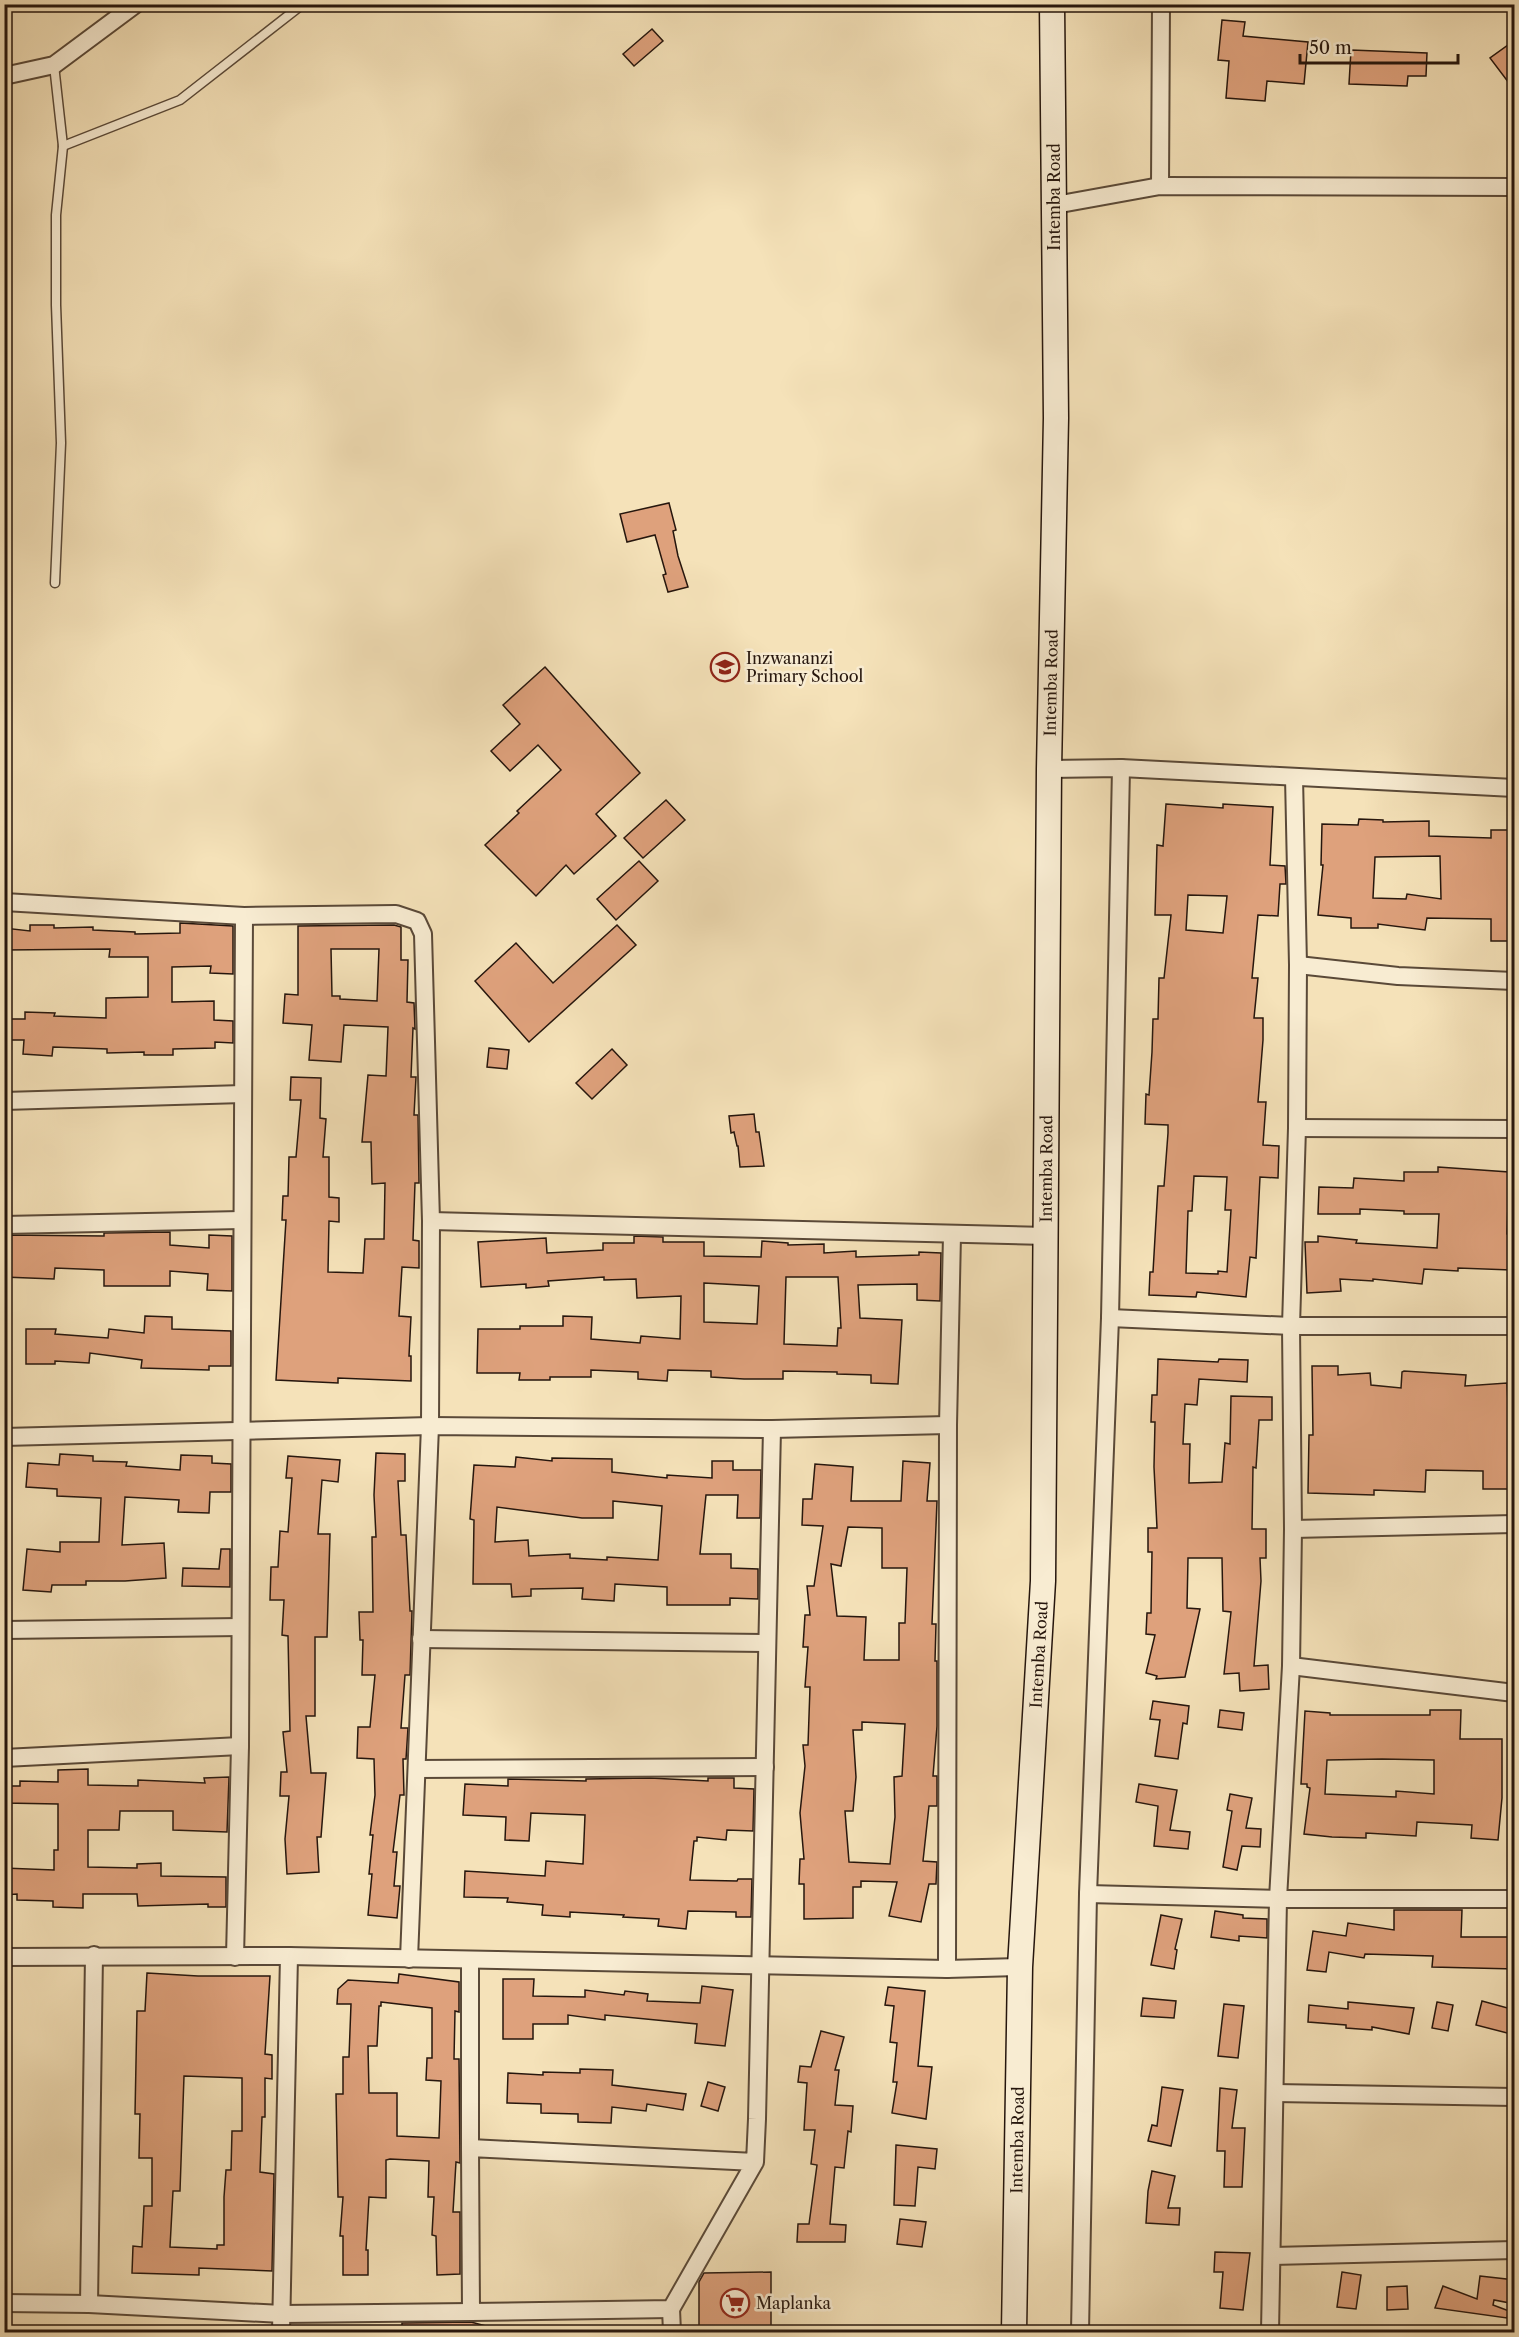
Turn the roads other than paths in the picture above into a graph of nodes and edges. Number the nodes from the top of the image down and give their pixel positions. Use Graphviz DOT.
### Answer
graph roads {
  1 [pos="136,4"];
  2 [pos="303,4"];
  3 [pos="1052,4"];
  4 [pos="1161,4"];
  5 [pos="54,65"];
  6 [pos="4,76"];
  7 [pos="63,146"];
  8 [pos="1160,186"];
  9 [pos="1515,188"];
  10 [pos="1054,206"];
  11 [pos="56,584"];
  12 [pos="1121,768"];
  13 [pos="1050,769"];
  14 [pos="1294,777"];
  15 [pos="1515,788"];
  16 [pos="4,902"];
  17 [pos="244,916"];
  18 [pos="1298,965"];
  19 [pos="1515,981"];
  20 [pos="243,1094"];
  21 [pos="4,1101"];
  22 [pos="1297,1128"];
  23 [pos="1515,1129"];
  24 [pos="241,1220"];
  25 [pos="431,1221"];
  26 [pos="4,1225"];
  27 [pos="952,1235"];
  28 [pos="1046,1236"];
  29 [pos="1110,1318"];
  30 [pos="1291,1326"];
  31 [pos="1515,1326"];
  32 [pos="948,1425"];
  33 [pos="430,1426"];
  34 [pos="772,1429"];
  35 [pos="243,1430"];
  36 [pos="4,1437"];
  37 [pos="1515,1524"];
  38 [pos="1293,1529"];
  39 [pos="240,1627"];
  40 [pos="4,1630"];
  41 [pos="421,1639"];
  42 [pos="766,1643"];
  43 [pos="1291,1666"];
  44 [pos="1515,1693"];
  45 [pos="240,1746"];
  46 [pos="4,1758"];
  47 [pos="765,1767"];
  48 [pos="417,1769"];
  49 [pos="1088,1894"];
  50 [pos="1278,1899"];
  51 [pos="1515,1899"];
  52 [pos="94,1955"];
  53 [pos="289,1956"];
  54 [pos="4,1957"];
  55 [pos="235,1957"];
  56 [pos="410,1959"];
  57 [pos="470,1961"];
  58 [pos="760,1965"];
  59 [pos="1020,1967"];
  60 [pos="947,1969"];
  61 [pos="1275,2093"];
  62 [pos="1515,2097"];
  63 [pos="470,2148"];
  64 [pos="754,2162"];
  65 [pos="1515,2250"];
  66 [pos="1273,2256"];
  67 [pos="4,2303"];
  68 [pos="89,2304"];
  69 [pos="671,2309"];
  70 [pos="471,2312"];
  71 [pos="282,2314"];
  72 [pos="281,2332"];
  73 [pos="672,2332"];
  74 [pos="1014,2332"];
  75 [pos="1080,2332"];
  76 [pos="1270,2332"];
  1 -- 5 [label="street"];
  2 -- 7 [label="lane"];
  3 -- 10 [label="street, Intemba Road"];
  4 -- 8 [label="street"];
  5 -- 6 [label="street"];
  5 -- 7 [label="lane"];
  7 -- 11 [label="lane"];
  8 -- 9 [label="street"];
  8 -- 10 [label="street"];
  10 -- 13 [label="street, Intemba Road"];
  12 -- 13 [label="street"];
  12 -- 14 [label="street"];
  12 -- 29 [label="street"];
  13 -- 28 [label="street, Intemba Road"];
  14 -- 15 [label="street"];
  14 -- 18 [label="street"];
  16 -- 17 [label="street"];
  17 -- 20 [label="street"];
  17 -- 25 [label="street"];
  18 -- 19 [label="street"];
  18 -- 22 [label="street"];
  20 -- 21 [label="street"];
  20 -- 24 [label="street"];
  22 -- 23 [label="street"];
  22 -- 30 [label="street"];
  24 -- 26 [label="street"];
  24 -- 35 [label="street"];
  25 -- 27 [label="street"];
  25 -- 33 [label="street"];
  27 -- 28 [label="street"];
  27 -- 32 [label="street"];
  28 -- 59 [label="street, Intemba Road"];
  29 -- 30 [label="street"];
  29 -- 49 [label="street"];
  30 -- 31 [label="street"];
  30 -- 38 [label="street"];
  32 -- 34 [label="street"];
  32 -- 60 [label="street"];
  33 -- 34 [label="street"];
  33 -- 35 [label="street"];
  33 -- 41 [label="street"];
  34 -- 42 [label="street"];
  35 -- 36 [label="street"];
  35 -- 39 [label="street"];
  37 -- 38 [label="street"];
  38 -- 43 [label="street"];
  39 -- 40 [label="street"];
  39 -- 45 [label="street"];
  41 -- 42 [label="street"];
  41 -- 48 [label="street"];
  42 -- 47 [label="street"];
  43 -- 44 [label="street"];
  43 -- 50 [label="street"];
  45 -- 46 [label="street"];
  45 -- 55 [label="street"];
  47 -- 48 [label="street"];
  47 -- 58 [label="street"];
  48 -- 56 [label="street"];
  49 -- 50 [label="street"];
  49 -- 75 [label="street"];
  50 -- 51 [label="street"];
  50 -- 61 [label="street"];
  52 -- 54 [label="street"];
  52 -- 55 [label="street"];
  52 -- 68 [label="street"];
  53 -- 55 [label="street"];
  53 -- 56 [label="street"];
  53 -- 71 [label="street"];
  56 -- 57 [label="street"];
  57 -- 58 [label="street"];
  57 -- 63 [label="street"];
  58 -- 60 [label="street"];
  58 -- 64 [label="street"];
  59 -- 60 [label="street"];
  59 -- 74 [label="street, Intemba Road"];
  61 -- 62 [label="street"];
  61 -- 66 [label="street"];
  63 -- 64 [label="street"];
  63 -- 70 [label="street"];
  64 -- 69 [label="street"];
  65 -- 66 [label="street"];
  66 -- 76 [label="street"];
  67 -- 68 [label="street"];
  68 -- 71 [label="street"];
  69 -- 70 [label="street"];
  69 -- 73 [label="street"];
  70 -- 71 [label="street"];
  71 -- 72 [label="street"];
}
